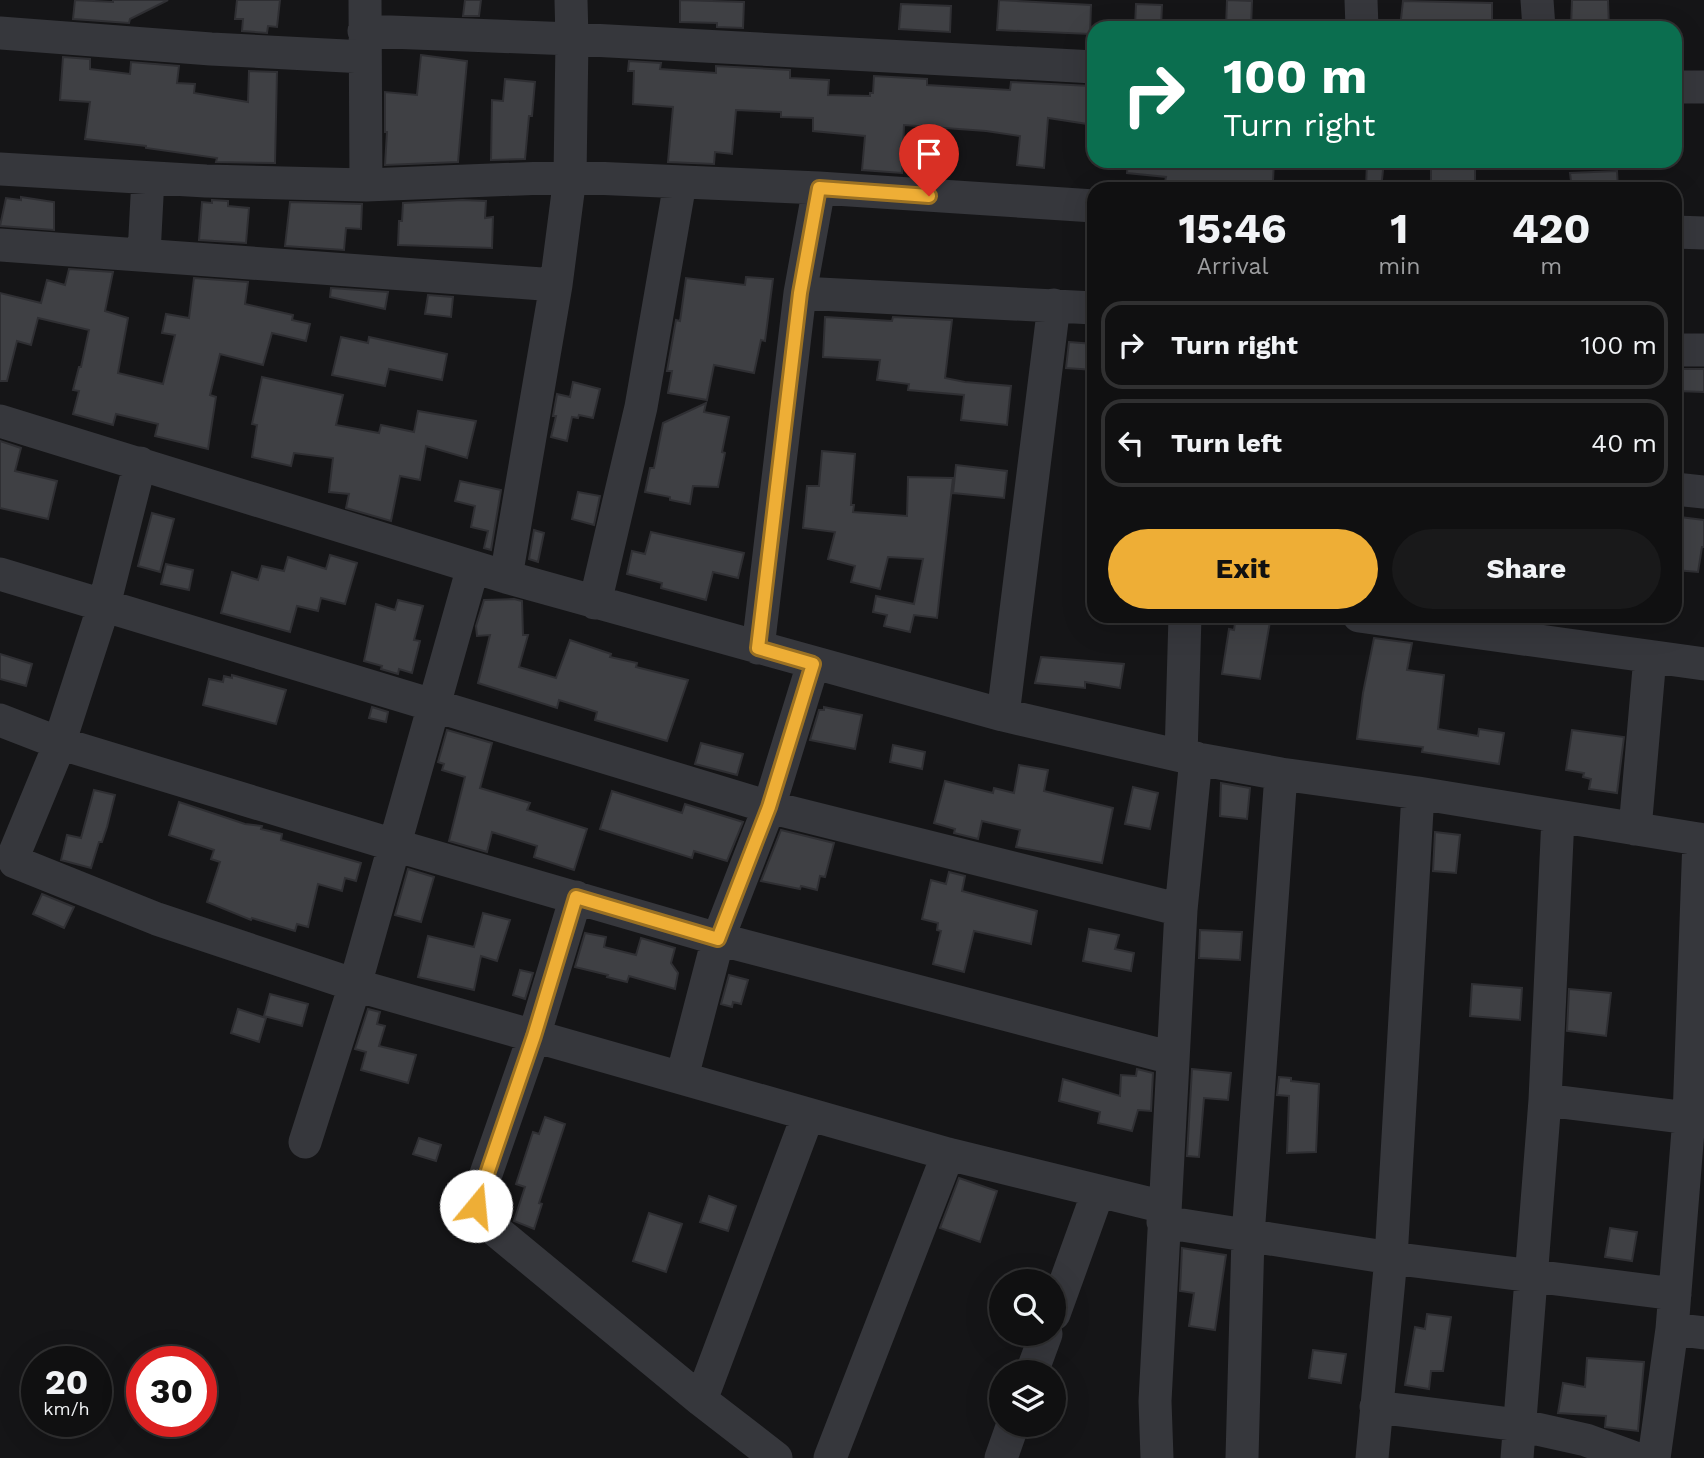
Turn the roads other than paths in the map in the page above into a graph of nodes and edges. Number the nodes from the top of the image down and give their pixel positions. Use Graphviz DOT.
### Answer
graph roads {
  1 [pos="570,0"];
  2 [pos="1361,0"];
  3 [pos="1537,0"];
  4 [pos="1362,21"];
  5 [pos="1538,21"];
  6 [pos="365,29"];
  7 [pos="0,33"];
  8 [pos="572,39"];
  9 [pos="1087,67"];
  10 [pos="1682,87"];
  11 [pos="1704,87"];
  12 [pos="0,169"];
  13 [pos="570,177"];
  14 [pos="148,178"];
  15 [pos="680,183"];
  16 [pos="366,185"];
  17 [pos="819,188"];
  18 [pos="1087,206"];
  19 [pos="1682,232"];
  20 [pos="1704,233"];
  21 [pos="0,245"];
  22 [pos="144,254"];
  23 [pos="556,285"];
  24 [pos="800,293"];
  25 [pos="1054,304"];
  26 [pos="1087,307"];
  27 [pos="1682,350"];
  28 [pos="1704,350"];
  29 [pos="0,421"];
  30 [pos="140,463"];
  31 [pos="1682,490"];
  32 [pos="1704,492"];
  33 [pos="473,567"];
  34 [pos="0,574"];
  35 [pos="506,577"];
  36 [pos="595,603"];
  37 [pos="104,605"];
  38 [pos="1185,623"];
  39 [pos="1414,623"];
  40 [pos="758,648"];
  41 [pos="1650,657"];
  42 [pos="813,664"];
  43 [pos="1704,664"];
  44 [pos="434,706"];
  45 [pos="1003,715"];
  46 [pos="0,720"];
  47 [pos="59,743"];
  48 [pos="1189,757"];
  49 [pos="1280,774"];
  50 [pos="1418,793"];
  51 [pos="769,807"];
  52 [pos="1558,817"];
  53 [pos="1635,829"];
  54 [pos="1701,839"];
  55 [pos="394,845"];
  56 [pos="576,897"];
  57 [pos="1181,910"];
  58 [pos="718,939"];
  59 [pos="355,985"];
  60 [pos="1698,1001"];
  61 [pos="534,1036"];
  62 [pos="1172,1058"];
  63 [pos="682,1077"];
  64 [pos="1545,1100"];
  65 [pos="808,1115"];
  66 [pos="1689,1118"];
  67 [pos="305,1142"];
  68 [pos="948,1154"];
  69 [pos="1695,1169"];
  70 [pos="1098,1192"];
  71 [pos="1164,1214"];
  72 [pos="1248,1236"];
  73 [pos="1391,1258"];
  74 [pos="1530,1277"];
  75 [pos="1066,1281"];
  76 [pos="1675,1294"];
  77 [pos="1688,1331"];
  78 [pos="701,1400"];
  79 [pos="1376,1407"];
  80 [pos="1519,1425"];
  81 [pos="1008,1437"];
  82 [pos="776,1458"];
  83 [pos="830,1458"];
  84 [pos="1001,1458"];
  85 [pos="1157,1458"];
  86 [pos="1242,1458"];
  87 [pos="1373,1458"];
  88 [pos="1517,1458"];
  89 [pos="1635,1458"];
  90 [pos="1654,1458"];
  1 -- 8 [label="street"];
  2 -- 4 [label="street"];
  3 -- 5 [label="street"];
  6 -- 7 [label="street"];
  6 -- 8 [label="street"];
  6 -- 16 [label="street"];
  8 -- 9 [label="street"];
  8 -- 13 [label="street"];
  10 -- 11 [label="street"];
  12 -- 14 [label="street"];
  13 -- 15 [label="street"];
  13 -- 16 [label="street"];
  13 -- 23 [label="street"];
  14 -- 16 [label="street"];
  14 -- 22 [label="street"];
  15 -- 17 [label="street"];
  15 -- 36 [label="street"];
  17 -- 18 [label="street"];
  17 -- 24 [label="street"];
  19 -- 20 [label="street"];
  21 -- 22 [label="street"];
  22 -- 23 [label="street"];
  23 -- 35 [label="street"];
  24 -- 25 [label="street"];
  24 -- 40 [label="street"];
  25 -- 26 [label="street"];
  25 -- 45 [label="street"];
  27 -- 28 [label="street"];
  29 -- 30 [label="street"];
  30 -- 33 [label="street"];
  30 -- 37 [label="street"];
  31 -- 32 [label="street"];
  33 -- 35 [label="street"];
  33 -- 44 [label="street"];
  34 -- 37 [label="street"];
  35 -- 36 [label="street"];
  36 -- 40 [label="street"];
  37 -- 44 [label="street"];
  37 -- 47 [label="street"];
  38 -- 48 [label="street"];
  39 -- 41 [label="street"];
  40 -- 42 [label="street"];
  41 -- 43 [label="street"];
  41 -- 53 [label="street"];
  42 -- 45 [label="street"];
  42 -- 51 [label="street"];
  44 -- 51 [label="street"];
  44 -- 55 [label="street"];
  45 -- 48 [label="street"];
  46 -- 47 [label="street"];
  47 -- 55 [label="street"];
  47 -- 59 [label="street"];
  48 -- 49 [label="street"];
  48 -- 57 [label="street"];
  49 -- 50 [label="street"];
  49 -- 72 [label="street"];
  50 -- 52 [label="street"];
  50 -- 73 [label="street"];
  51 -- 57 [label="street"];
  51 -- 58 [label="street"];
  52 -- 53 [label="street"];
  52 -- 64 [label="street"];
  53 -- 54 [label="street"];
  54 -- 60 [label="street"];
  55 -- 56 [label="street"];
  55 -- 59 [label="street"];
  56 -- 58 [label="street"];
  56 -- 61 [label="street"];
  57 -- 62 [label="street"];
  58 -- 62 [label="street"];
  58 -- 63 [label="street"];
  59 -- 61 [label="street"];
  59 -- 67 [label="street"];
  60 -- 66 [label="street"];
  61 -- 63 [label="street"];
  61 -- 78 [label="street"];
  62 -- 71 [label="street"];
  63 -- 65 [label="street"];
  64 -- 66 [label="street"];
  64 -- 74 [label="street"];
  65 -- 68 [label="street"];
  65 -- 78 [label="street"];
  66 -- 69 [label="street"];
  68 -- 70 [label="street"];
  68 -- 83 [label="street"];
  69 -- 76 [label="street"];
  70 -- 71 [label="street"];
  70 -- 75 [label="street"];
  71 -- 72 [label="street"];
  71 -- 85 [label="street"];
  72 -- 73 [label="street"];
  72 -- 86 [label="street"];
  73 -- 74 [label="street"];
  73 -- 79 [label="street"];
  74 -- 76 [label="street"];
  74 -- 80 [label="street"];
  76 -- 77 [label="street"];
  77 -- 90 [label="street"];
  78 -- 82 [label="street"];
  79 -- 80 [label="street"];
  79 -- 87 [label="street"];
  80 -- 88 [label="street"];
  80 -- 89 [label="street"];
  81 -- 84 [label="street"];
}
